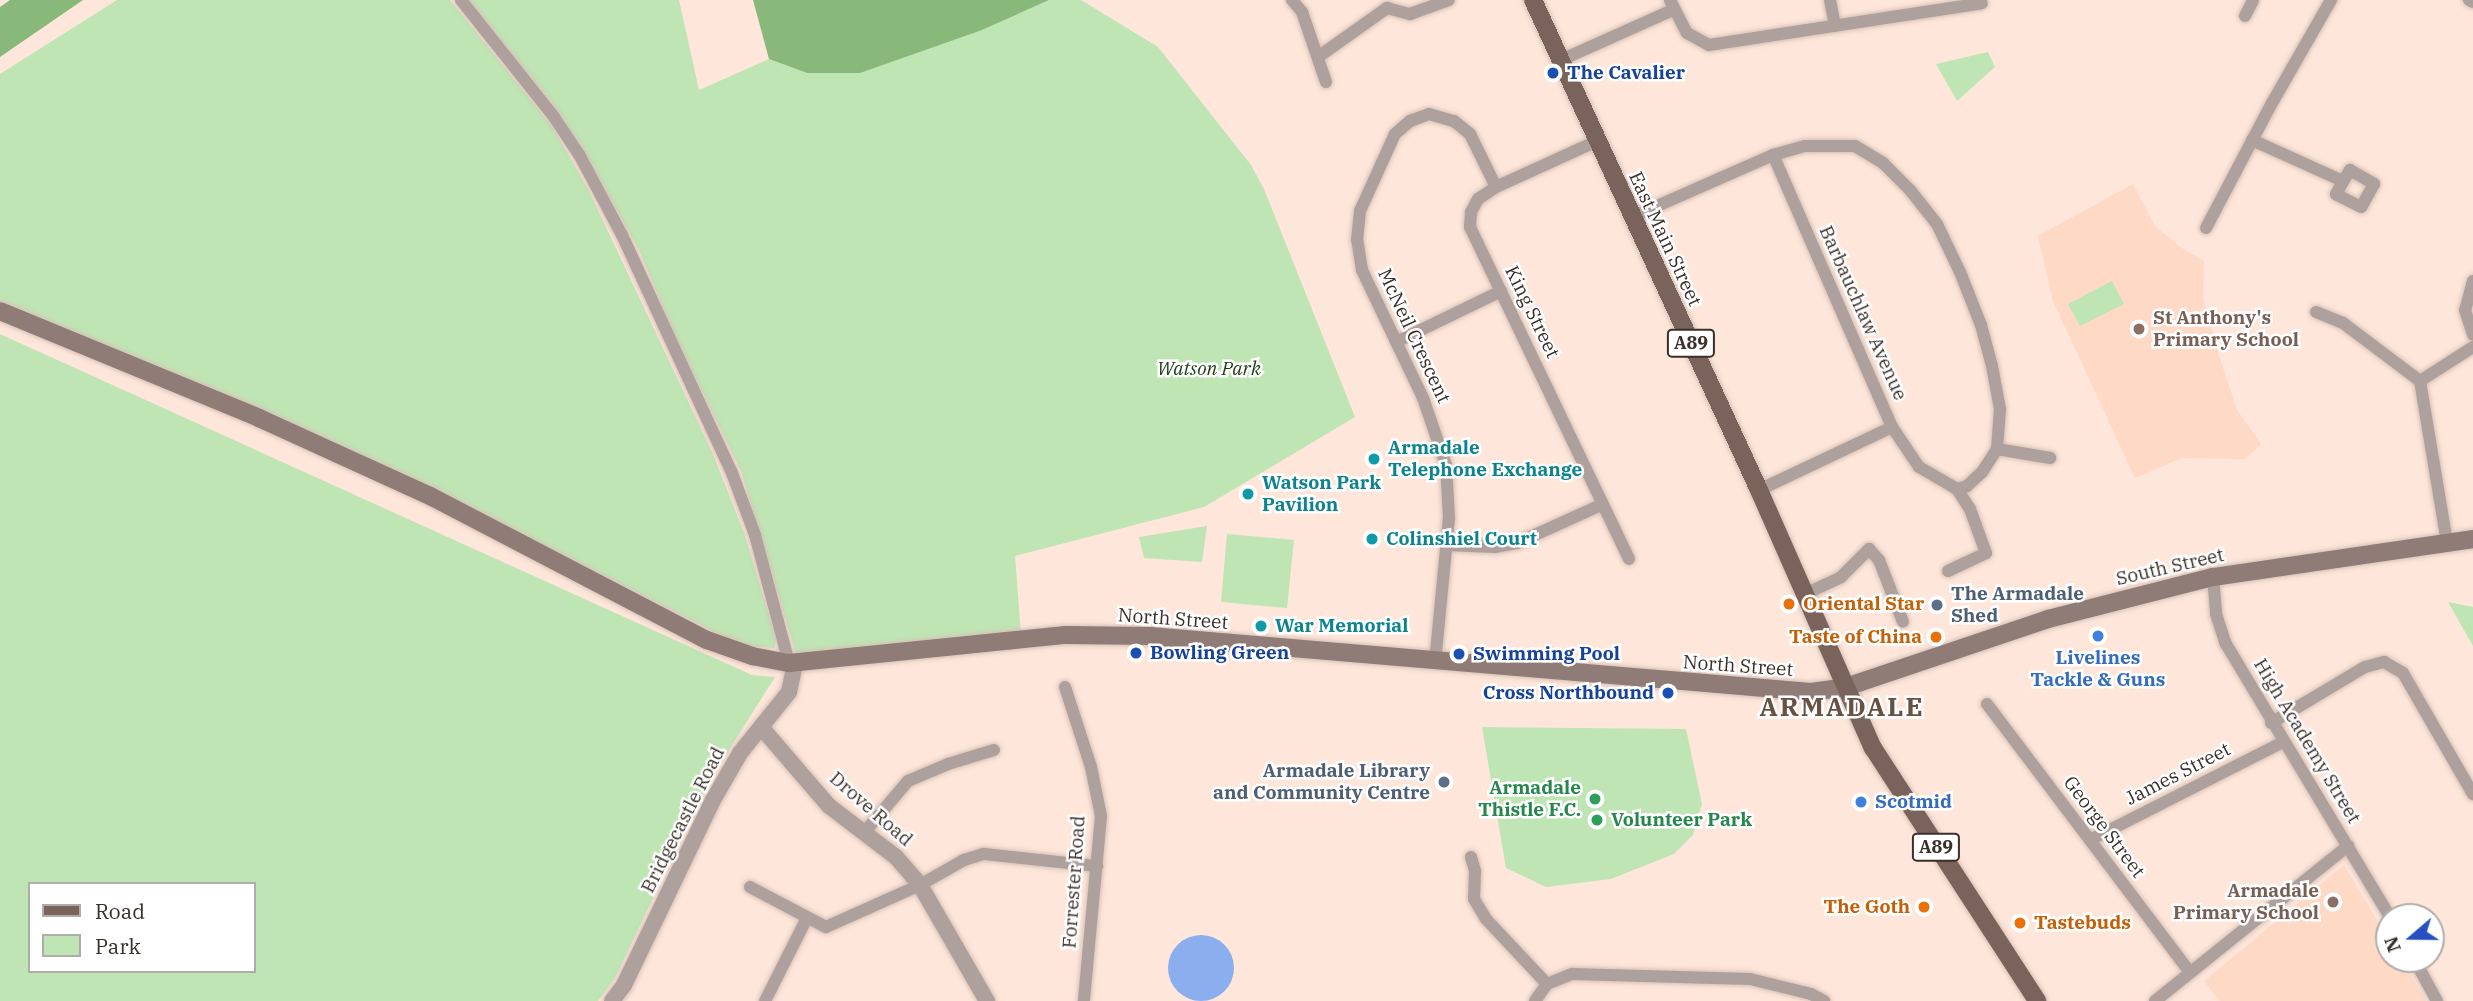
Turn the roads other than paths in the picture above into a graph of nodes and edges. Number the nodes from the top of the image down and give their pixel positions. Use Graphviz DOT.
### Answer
graph roads {
  1 [pos="461,0"];
  2 [pos="1292,0"];
  3 [pos="1449,0"];
  4 [pos="1533,0"];
  5 [pos="1830,0"];
  6 [pos="2253,0"];
  7 [pos="2331,0"];
  8 [pos="1982,3"];
  9 [pos="1386,4"];
  10 [pos="1672,5"];
  11 [pos="2245,16"];
  12 [pos="1835,26"];
  13 [pos="1318,57"];
  14 [pos="1561,60"];
  15 [pos="1326,82"];
  16 [pos="2252,140"];
  17 [pos="1597,141"];
  18 [pos="1773,155"];
  19 [pos="2343,181"];
  20 [pos="1496,187"];
  21 [pos="1632,217"];
  22 [pos="2206,228"];
  23 [pos="2473,281"];
  24 [pos="1501,291"];
  25 [pos="0,312"];
  26 [pos="2316,312"];
  27 [pos="2473,335"];
  28 [pos="1396,342"];
  29 [pos="2473,347"];
  30 [pos="2420,380"];
  31 [pos="1892,428"];
  32 [pos="1997,449"];
  33 [pos="2050,458"];
  34 [pos="1956,489"];
  35 [pos="1759,490"];
  36 [pos="1603,504"];
  37 [pos="2473,539"];
  38 [pos="2447,542"];
  39 [pos="1446,545"];
  40 [pos="1629,559"];
  41 [pos="1948,571"];
  42 [pos="2213,577"];
  43 [pos="1805,594"];
  44 [pos="1903,622"];
  45 [pos="792,663"];
  46 [pos="1435,663"];
  47 [pos="1065,687"];
  48 [pos="1846,687"];
  49 [pos="1987,704"];
  50 [pos="2271,723"];
  51 [pos="761,727"];
  52 [pos="2283,742"];
  53 [pos="994,750"];
  54 [pos="2473,794"];
  55 [pos="863,834"];
  56 [pos="2090,840"];
  57 [pos="2348,846"];
  58 [pos="1471,857"];
  59 [pos="1097,866"];
  60 [pos="920,885"];
  61 [pos="750,887"];
  62 [pos="2382,903"];
  63 [pos="807,918"];
  64 [pos="2190,972"];
  65 [pos="2422,973"];
  66 [pos="1547,984"];
  67 [pos="612,1001"];
  68 [pos="765,1001"];
  69 [pos="987,1001"];
  70 [pos="1084,1001"];
  71 [pos="1535,1001"];
  72 [pos="1824,1001"];
  73 [pos="2037,1001"];
  74 [pos="2155,1001"];
  75 [pos="2437,1001"];
  1 -- 45 [label="street"];
  2 -- 13 [label="street"];
  3 -- 9 [label="street"];
  4 -- 14 [label="main road, East Main Street / A89"];
  5 -- 12 [label="street"];
  6 -- 11 [label="street"];
  7 -- 16 [label="street"];
  8 -- 12 [label="street"];
  9 -- 13 [label="street"];
  10 -- 12 [label="street"];
  10 -- 14 [label="street"];
  13 -- 15 [label="street"];
  14 -- 17 [label="main road, East Main Street / A89"];
  16 -- 19 [label="street"];
  16 -- 22 [label="street"];
  17 -- 20 [label="street, King Street"];
  17 -- 21 [label="main road, East Main Street / A89"];
  18 -- 21 [label="street"];
  18 -- 31 [label="street, Barbauchlaw Avenue"];
  18 -- 32 [label="street"];
  20 -- 24 [label="street, King Street"];
  20 -- 28 [label="street, McNeil Crescent"];
  21 -- 35 [label="main road, East Main Street / A89"];
  23 -- 27 [label="street"];
  24 -- 28 [label="street"];
  24 -- 36 [label="street, King Street"];
  25 -- 45 [label="main road, North Street"];
  26 -- 30 [label="street"];
  28 -- 39 [label="street, McNeil Crescent"];
  29 -- 30 [label="street"];
  30 -- 38 [label="street"];
  31 -- 34 [label="street"];
  31 -- 35 [label="street, Barbauchlaw Avenue"];
  32 -- 33 [label="street"];
  32 -- 34 [label="street"];
  34 -- 41 [label="street"];
  35 -- 43 [label="main road, East Main Street / A89"];
  36 -- 39 [label="street"];
  36 -- 40 [label="street, King Street"];
  37 -- 38 [label="main road, South Street"];
  38 -- 42 [label="main road, South Street"];
  39 -- 46 [label="street, McNeil Crescent"];
  42 -- 48 [label="main road, South Street"];
  42 -- 50 [label="street, High Academy Street"];
  43 -- 44 [label="street"];
  43 -- 48 [label="main road, East Main Street / A89"];
  45 -- 46 [label="main road, North Street"];
  45 -- 51 [label="street, Bridgecastle Road"];
  46 -- 48 [label="main road, North Street"];
  47 -- 59 [label="street, Forrester Road"];
  48 -- 73 [label="main road, A89"];
  49 -- 56 [label="street, George Street"];
  50 -- 52 [label="street, High Academy Street"];
  50 -- 54 [label="street"];
  51 -- 55 [label="street, Drove Road"];
  51 -- 67 [label="street, Bridgecastle Road"];
  52 -- 56 [label="street, James Street"];
  52 -- 57 [label="street, High Academy Street"];
  53 -- 55 [label="street"];
  55 -- 60 [label="street, Drove Road"];
  56 -- 64 [label="street, George Street"];
  57 -- 62 [label="street, High Academy Street"];
  57 -- 64 [label="street"];
  58 -- 66 [label="street"];
  59 -- 60 [label="street"];
  59 -- 70 [label="street, Forrester Road"];
  60 -- 63 [label="street"];
  60 -- 69 [label="street, Drove Road"];
  61 -- 63 [label="street"];
  63 -- 68 [label="street"];
  64 -- 74 [label="street"];
  65 -- 75 [label="street"];
  66 -- 71 [label="street"];
  66 -- 72 [label="street"];
}
